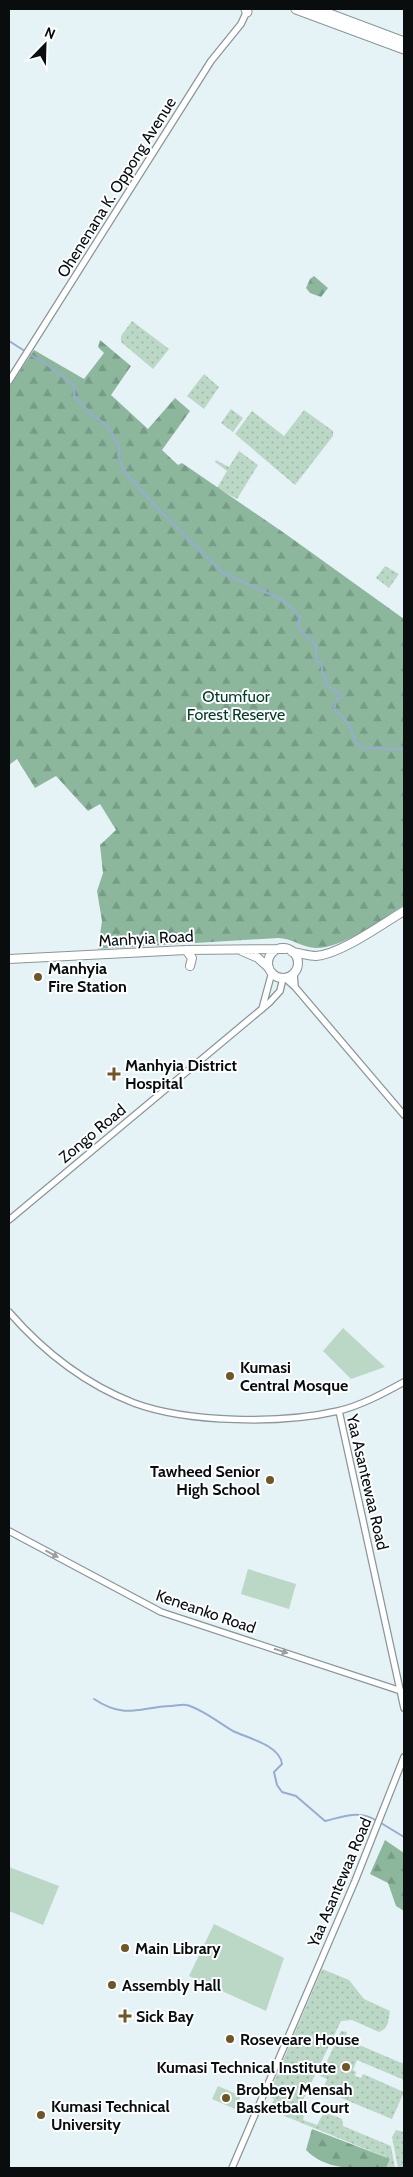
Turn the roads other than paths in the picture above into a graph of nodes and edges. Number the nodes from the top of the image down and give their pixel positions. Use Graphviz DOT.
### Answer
graph roads {
  1 [pos="296,9"];
  2 [pos="316,9"];
  3 [pos="247,10"];
  4 [pos="404,42"];
  5 [pos="404,49"];
  6 [pos="9,381"];
  7 [pos="404,911"];
  8 [pos="186,950"];
  9 [pos="235,950"];
  10 [pos="289,950"];
  11 [pos="315,956"];
  12 [pos="9,959"];
  13 [pos="190,966"];
  14 [pos="270,970"];
  15 [pos="295,971"];
  16 [pos="284,978"];
  17 [pos="296,987"];
  18 [pos="262,1009"];
  19 [pos="404,1115"];
  20 [pos="9,1220"];
  21 [pos="9,1312"];
  22 [pos="404,1382"];
  23 [pos="339,1411"];
  24 [pos="9,1531"];
  25 [pos="402,1691"];
  26 [pos="404,1708"];
  27 [pos="404,1757"];
  28 [pos="232,2168"];
  1 -- 5 [label="highway"];
  2 -- 4 [label="highway"];
  3 -- 6 [label="street, Ohenenana K. Oppong Avenue"];
  7 -- 11 [label="main road"];
  8 -- 9 [label="main road, Manhyia Road"];
  8 -- 12 [label="main road, Manhyia Road"];
  8 -- 13 [label="main road"];
  9 -- 10 [label="main road, Manhyia Road"];
  9 -- 14 [label="main road"];
  10 -- 11 [label="main road, Manhyia Road"];
  10 -- 14 [label="main road"];
  10 -- 15 [label="main road"];
  11 -- 15 [label="main road"];
  14 -- 16 [label="main road"];
  14 -- 18 [label="street"];
  15 -- 16 [label="main road"];
  15 -- 17 [label="street"];
  16 -- 17 [label="street"];
  16 -- 18 [label="street, Zongo Road"];
  17 -- 19 [label="street"];
  18 -- 20 [label="street, Zongo Road"];
  21 -- 23 [label="street, Yaa Asantewaa Road"];
  22 -- 23 [label="street"];
  23 -- 25 [label="street, Yaa Asantewaa Road"];
  24 -- 25 [label="street, Keneanko Road, one-way"];
  25 -- 26 [label="street, Yaa Asantewaa Road"];
  27 -- 28 [label="street, Yaa Asantewaa Road"];
}
